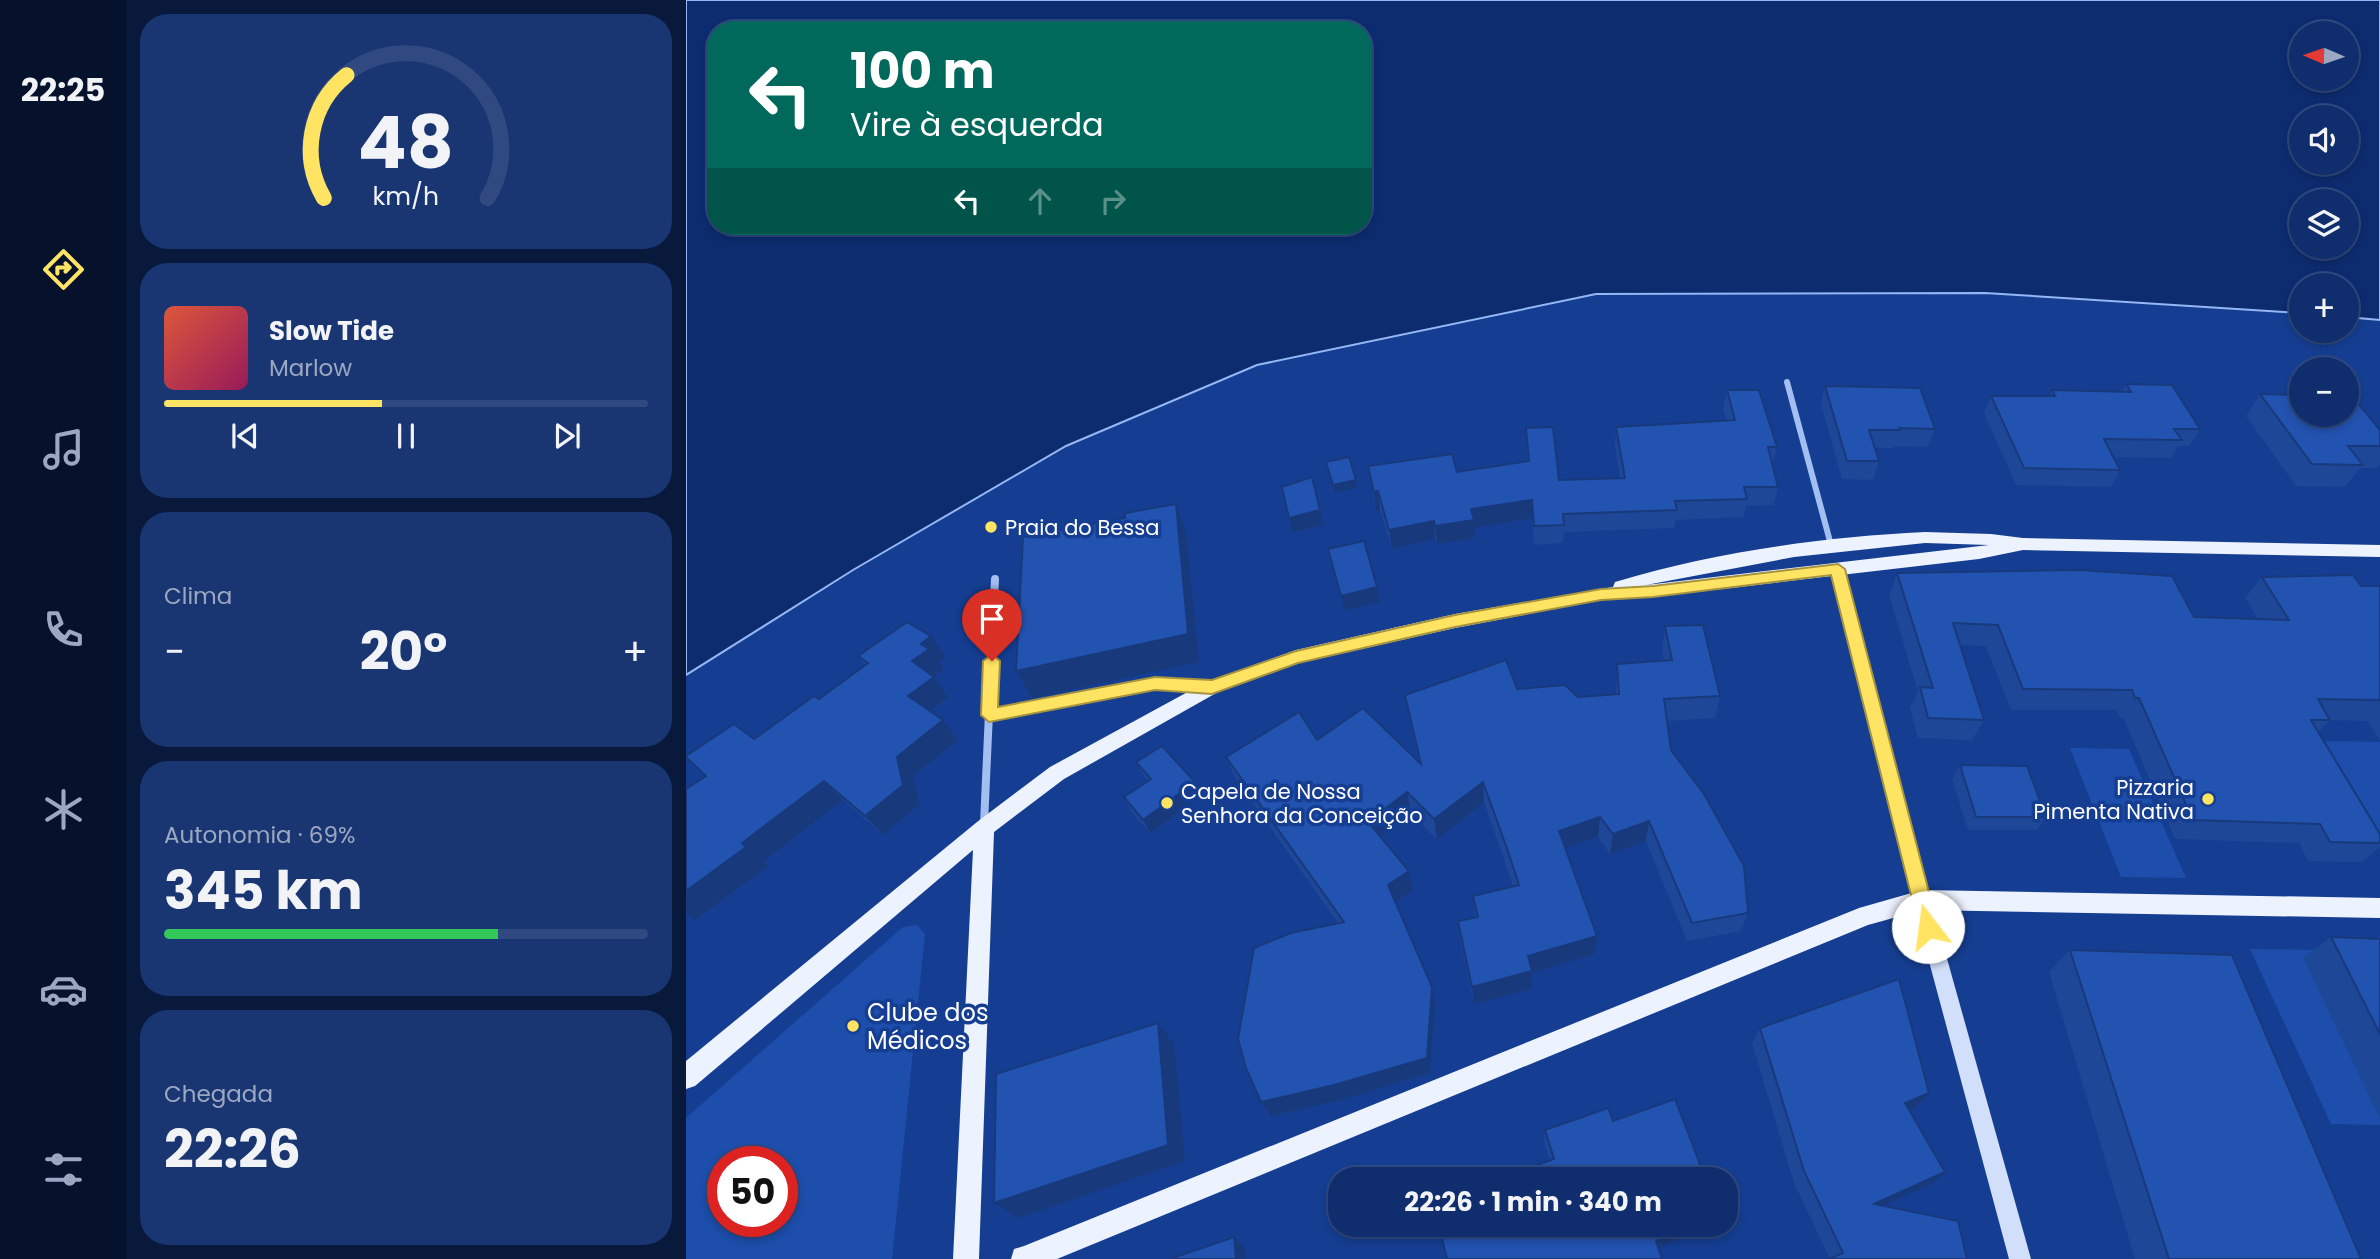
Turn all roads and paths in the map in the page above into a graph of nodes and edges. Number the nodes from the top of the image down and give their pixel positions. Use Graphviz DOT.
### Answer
graph roads {
  1 [pos="1787,382"];
  2 [pos="2023,544"];
  3 [pos="1830,545"];
  4 [pos="2380,551"];
  5 [pos="1838,569"];
  6 [pos="995,579"];
  7 [pos="1601,594"];
  8 [pos="1212,687"];
  9 [pos="989,715"];
  10 [pos="984,828"];
  11 [pos="1922,901"];
  12 [pos="2380,908"];
  13 [pos="686,1077"];
  14 [pos="967,1259"];
  15 [pos="1024,1259"];
  16 [pos="2020,1259"];
  1 -- 3 [label="street"];
  2 -- 3 [label="main road"];
  2 -- 4 [label="main road"];
  2 -- 5 [label="main road"];
  3 -- 7 [label="main road"];
  5 -- 7 [label="main road"];
  5 -- 11 [label="main road"];
  6 -- 9 [label="street"];
  7 -- 8 [label="main road"];
  8 -- 9 [label="street"];
  8 -- 10 [label="main road"];
  9 -- 10 [label="street"];
  10 -- 13 [label="main road"];
  10 -- 14 [label="main road"];
  11 -- 12 [label="main road"];
  11 -- 15 [label="main road"];
  11 -- 16 [label="main road"];
}
